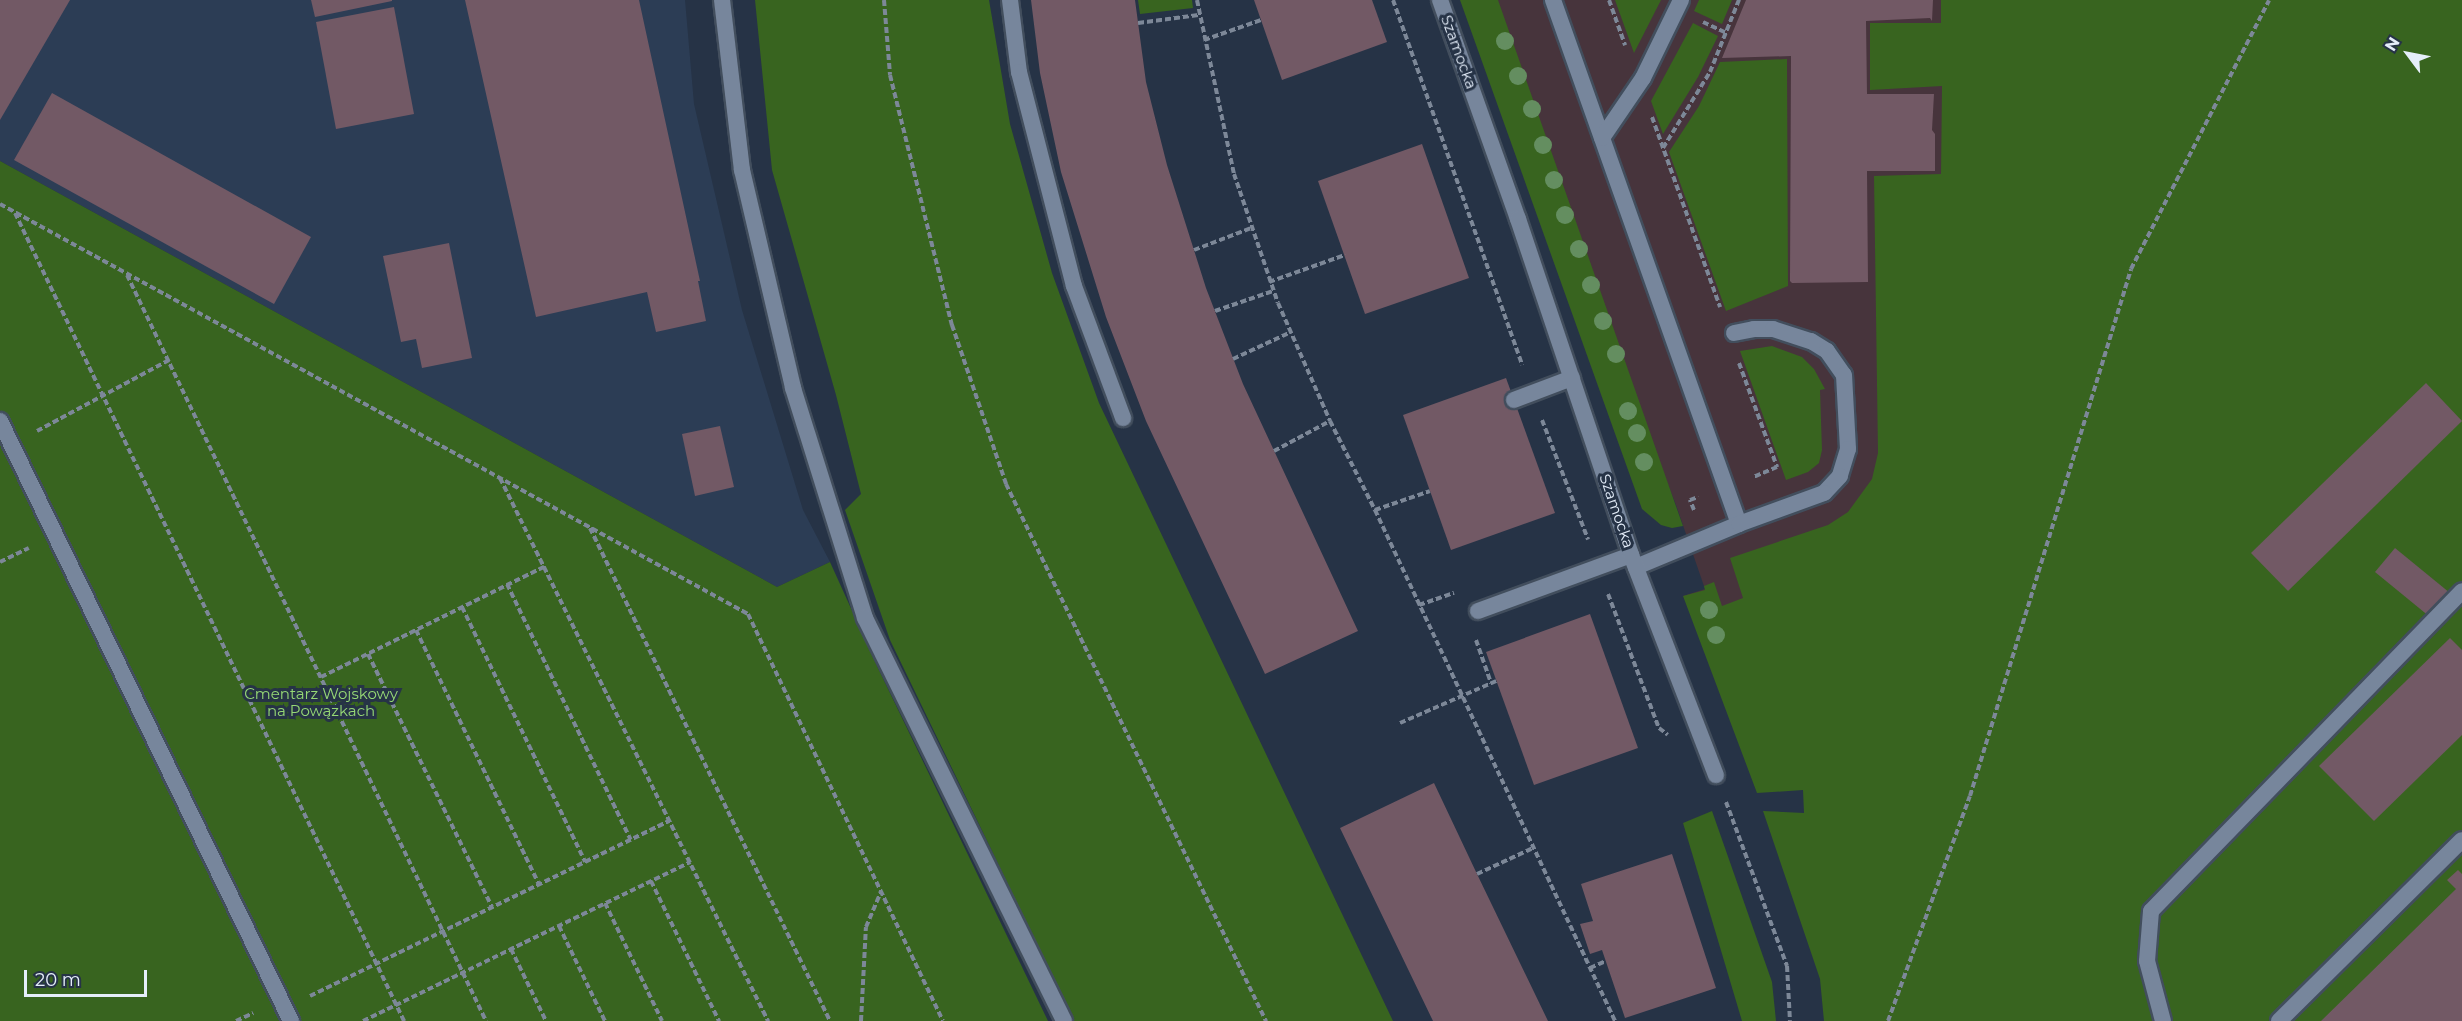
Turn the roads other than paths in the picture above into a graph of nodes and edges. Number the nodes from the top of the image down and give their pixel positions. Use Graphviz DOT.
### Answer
graph roads {
  1 [pos="722,0"];
  2 [pos="1010,0"];
  3 [pos="1440,0"];
  4 [pos="1553,0"];
  5 [pos="1681,0"];
  6 [pos="1602,138"];
  7 [pos="1734,333"];
  8 [pos="1572,378"];
  9 [pos="1514,400"];
  10 [pos="1123,418"];
  11 [pos="0,421"];
  12 [pos="1738,524"];
  13 [pos="1634,561"];
  14 [pos="2462,591"];
  15 [pos="1478,611"];
  16 [pos="1716,775"];
  17 [pos="2462,840"];
  18 [pos="288,1014"];
  19 [pos="1064,1021"];
  20 [pos="2163,1021"];
  21 [pos="2279,1021"];
  1 -- 19 [label="street"];
  2 -- 10 [label="street"];
  3 -- 8 [label="street, Szamocka"];
  4 -- 6 [label="street"];
  5 -- 6 [label="street"];
  6 -- 12 [label="street"];
  7 -- 12 [label="street"];
  8 -- 9 [label="street"];
  8 -- 13 [label="street, Szamocka"];
  11 -- 18 [label="street"];
  12 -- 13 [label="street"];
  13 -- 15 [label="street"];
  13 -- 16 [label="street, Szamocka"];
  14 -- 20 [label="street"];
  17 -- 21 [label="street"];
}
